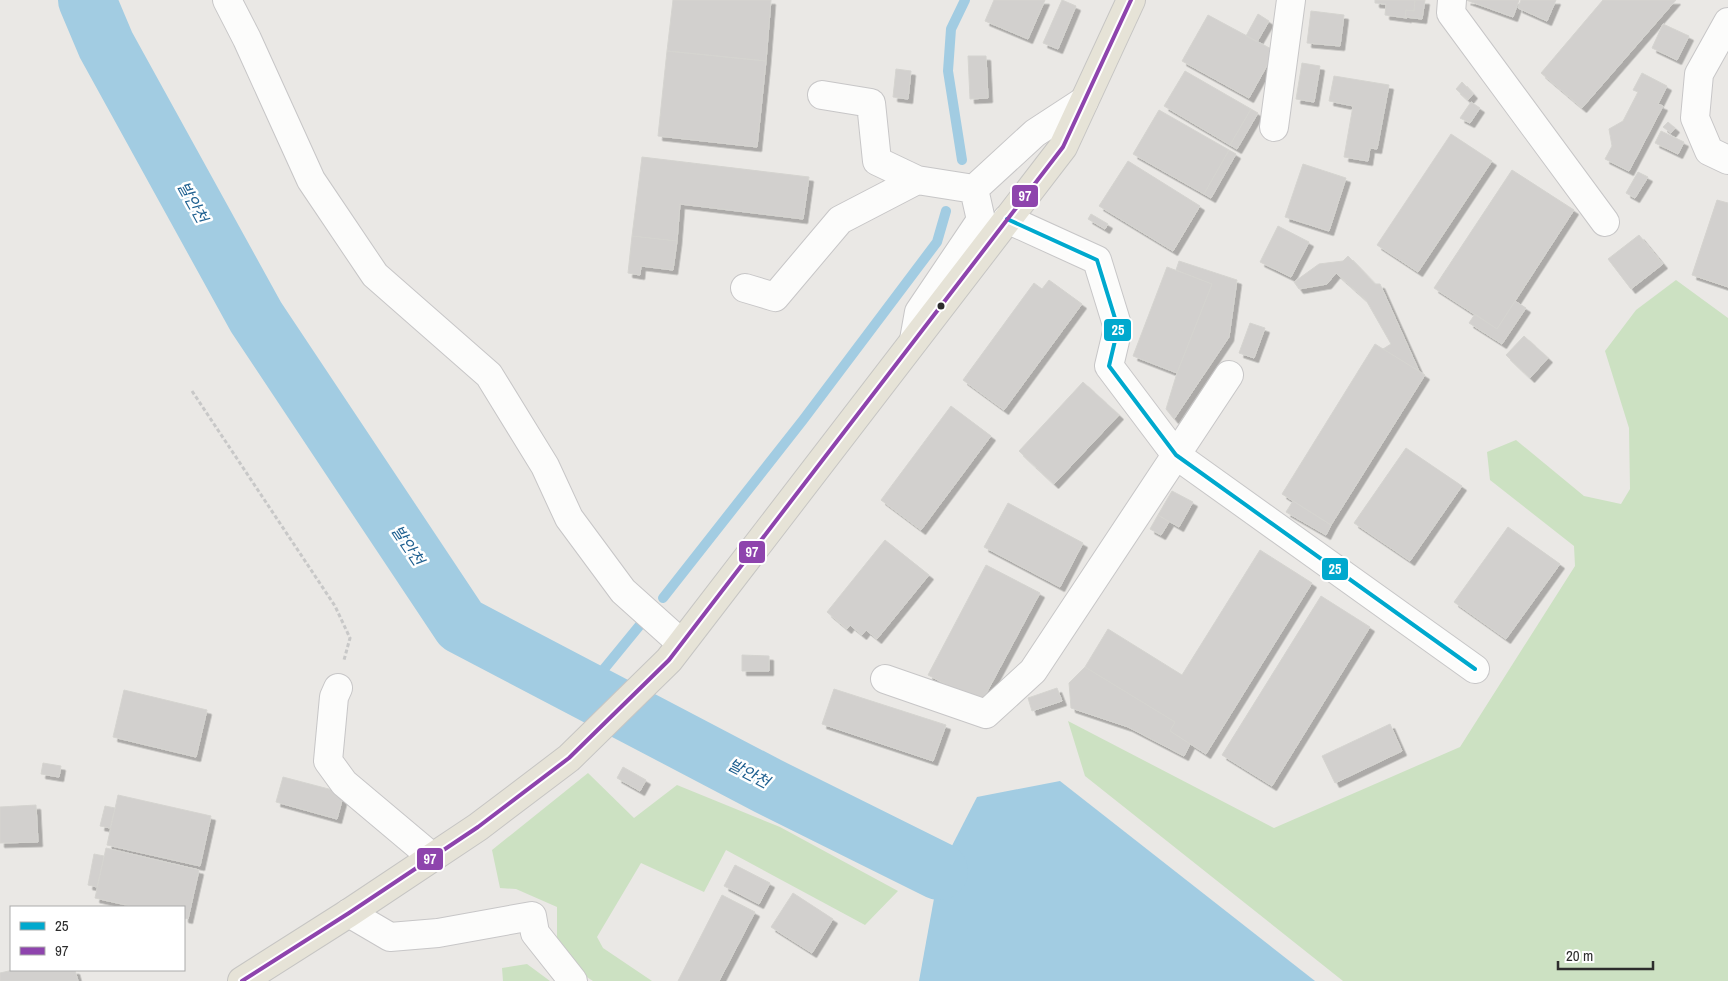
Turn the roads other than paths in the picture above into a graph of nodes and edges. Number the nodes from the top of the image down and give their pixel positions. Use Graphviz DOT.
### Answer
graph roads {
  1 [pos="227,0"];
  2 [pos="1131,0"];
  3 [pos="1291,0"];
  4 [pos="1452,0"];
  5 [pos="1728,22"];
  6 [pos="822,95"];
  7 [pos="1084,100"];
  8 [pos="1274,127"];
  9 [pos="1728,160"];
  10 [pos="916,180"];
  11 [pos="974,189"];
  12 [pos="1007,220"];
  13 [pos="1604,222"];
  14 [pos="745,288"];
  15 [pos="914,340"];
  16 [pos="1229,375"];
  17 [pos="1176,455"];
  18 [pos="675,652"];
  19 [pos="1475,669"];
  20 [pos="885,679"];
  21 [pos="338,688"];
  22 [pos="432,857"];
  23 [pos="349,913"];
  24 [pos="242,981"];
  25 [pos="572,981"];
  1 -- 18 [label="street"];
  2 -- 7 [label="main road"];
  3 -- 8 [label="street"];
  4 -- 13 [label="street"];
  5 -- 9 [label="street"];
  6 -- 10 [label="street"];
  7 -- 11 [label="street"];
  7 -- 12 [label="main road"];
  10 -- 11 [label="street"];
  10 -- 14 [label="street"];
  11 -- 15 [label="street"];
  12 -- 15 [label="main road"];
  12 -- 17 [label="street"];
  15 -- 18 [label="main road"];
  16 -- 17 [label="street"];
  17 -- 19 [label="street"];
  17 -- 20 [label="street"];
  18 -- 22 [label="main road"];
  21 -- 22 [label="street"];
  22 -- 23 [label="main road"];
  23 -- 24 [label="main road"];
  23 -- 25 [label="street"];
}
